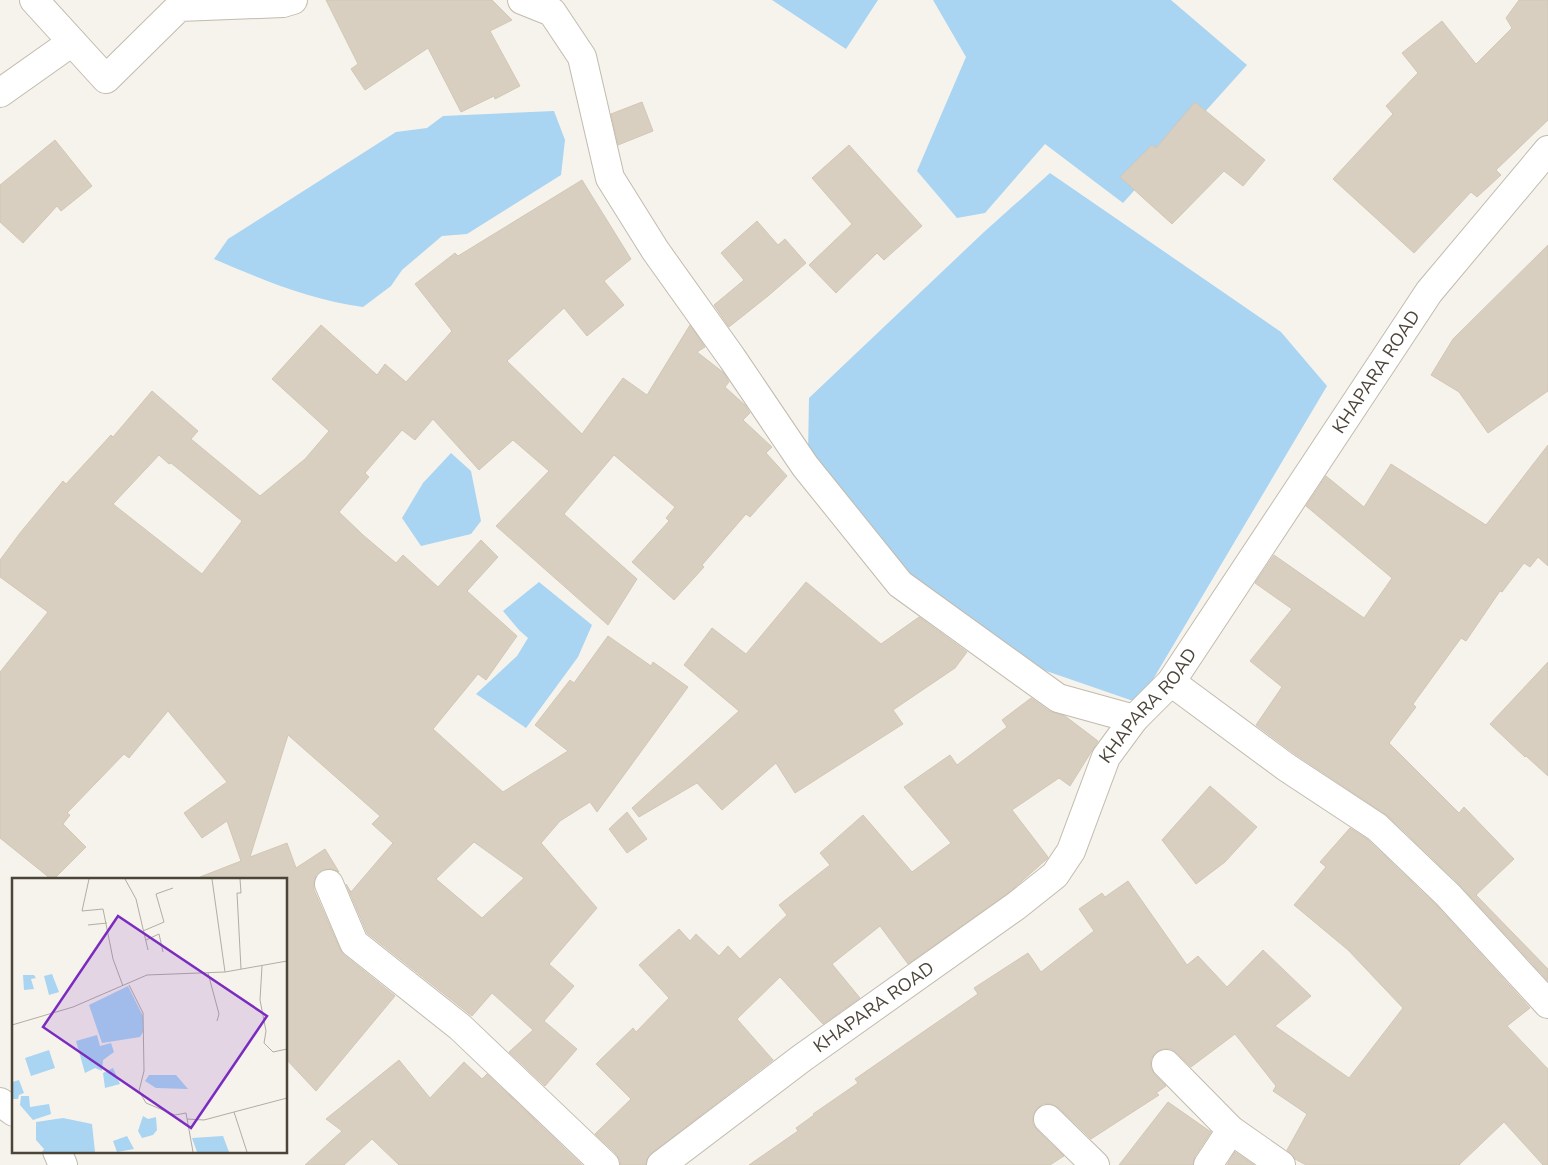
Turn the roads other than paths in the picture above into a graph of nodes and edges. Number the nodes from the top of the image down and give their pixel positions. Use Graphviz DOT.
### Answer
graph roads {
  1 [pos="34,0"];
  2 [pos="293,0"];
  3 [pos="522,0"];
  4 [pos="72,42"];
  5 [pos="0,93"];
  6 [pos="1548,150"];
  7 [pos="1171,682"];
  8 [pos="1134,719"];
  9 [pos="329,884"];
  10 [pos="1548,1004"];
  11 [pos="1166,1064"];
  12 [pos="0,1102"];
  13 [pos="12,1111"];
  14 [pos="1048,1119"];
  15 [pos="1230,1130"];
  16 [pos="57,1152"];
  17 [pos="63,1165"];
  18 [pos="605,1165"];
  19 [pos="661,1165"];
  20 [pos="1095,1165"];
  21 [pos="1208,1165"];
  22 [pos="1281,1165"];
  1 -- 4 [label="street"];
  2 -- 4 [label="street"];
  3 -- 8 [label="street"];
  4 -- 5 [label="street"];
  6 -- 7 [label="street, KHAPARA ROAD"];
  7 -- 8 [label="street, KHAPARA ROAD"];
  7 -- 10 [label="street"];
  8 -- 19 [label="street, KHAPARA ROAD"];
  9 -- 18 [label="street"];
  11 -- 15 [label="street"];
  12 -- 13 [label="street"];
  14 -- 20 [label="street"];
  15 -- 21 [label="street"];
  15 -- 22 [label="street"];
  16 -- 17 [label="street"];
}
